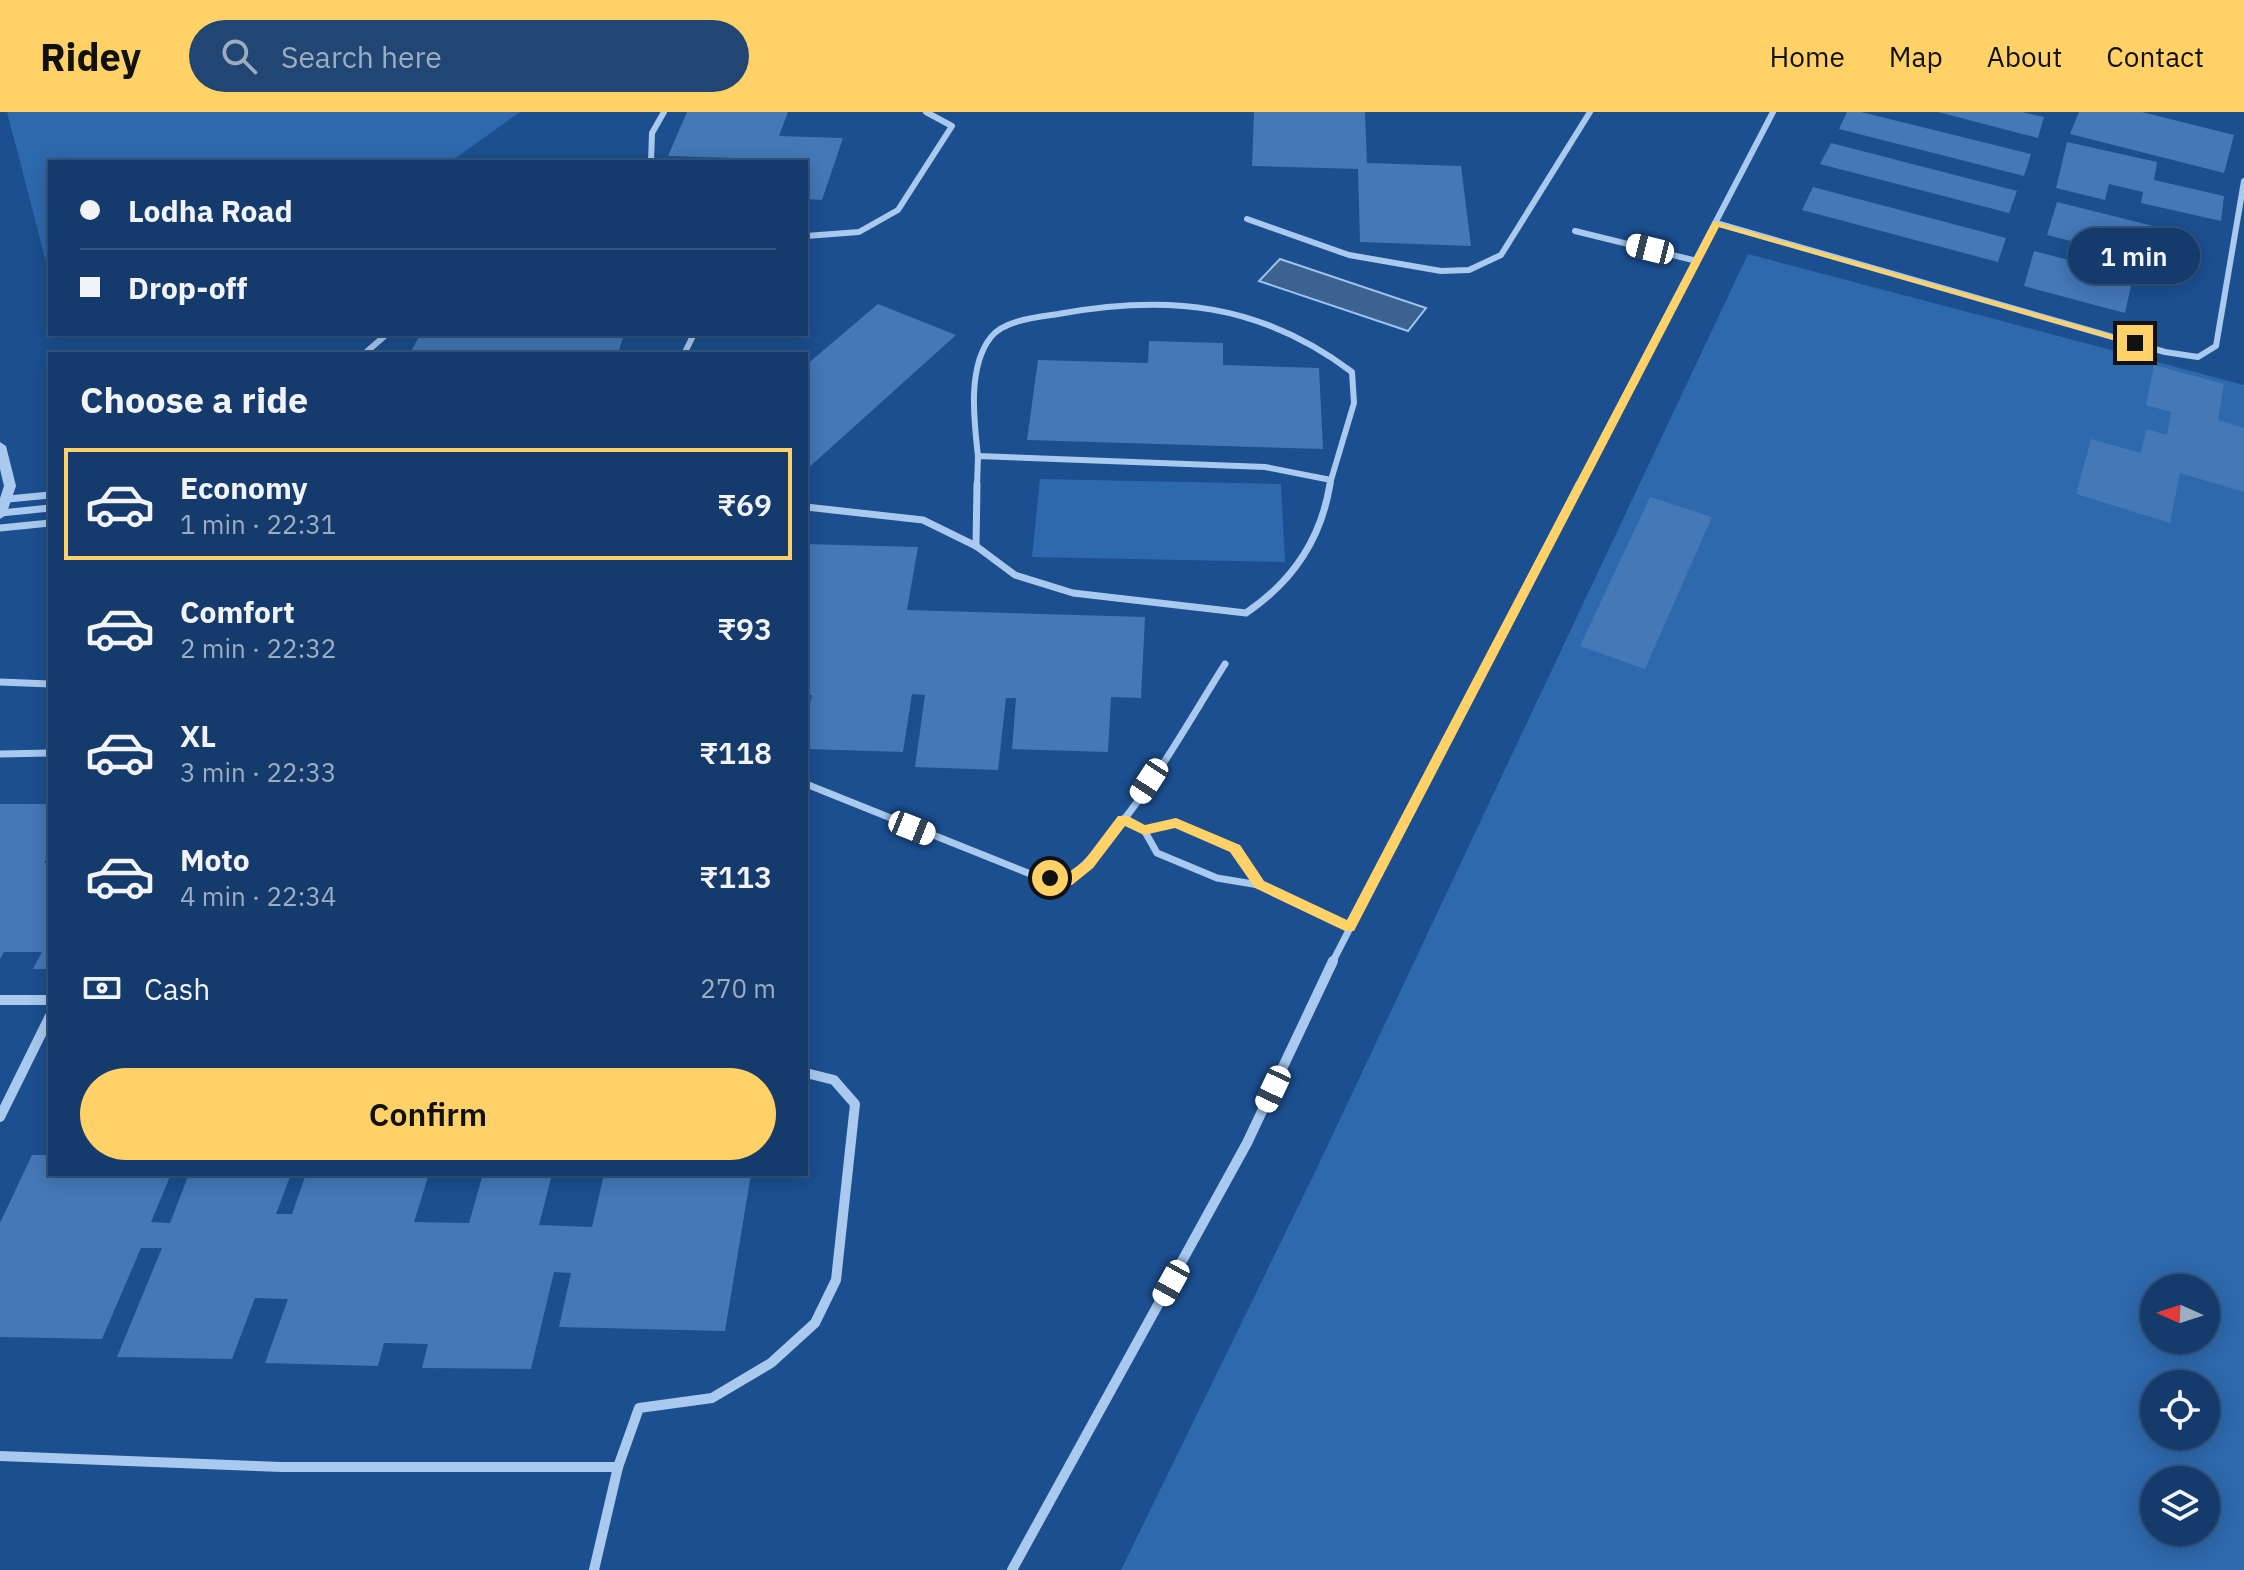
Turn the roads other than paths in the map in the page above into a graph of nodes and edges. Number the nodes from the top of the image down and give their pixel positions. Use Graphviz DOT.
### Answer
graph roads {
  1 [pos="664,112"];
  2 [pos="926,112"];
  3 [pos="1590,112"];
  4 [pos="1773,112"];
  5 [pos="651,160"];
  6 [pos="2244,181"];
  7 [pos="1247,219"];
  8 [pos="1716,223"];
  9 [pos="1575,231"];
  10 [pos="808,236"];
  11 [pos="1697,261"];
  12 [pos="385,336"];
  13 [pos="366,352"];
  14 [pos="0,446"];
  15 [pos="978,456"];
  16 [pos="1331,480"];
  17 [pos="48,495"];
  18 [pos="8,499"];
  19 [pos="808,507"];
  20 [pos="48,508"];
  21 [pos="1,514"];
  22 [pos="48,523"];
  23 [pos="0,528"];
  24 [pos="976,546"];
  25 [pos="1225,664"];
  26 [pos="0,682"];
  27 [pos="48,684"];
  28 [pos="48,753"];
  29 [pos="0,754"];
  30 [pos="808,785"];
  31 [pos="1123,819"];
  32 [pos="1144,830"];
  33 [pos="1259,885"];
  34 [pos="1349,927"];
  35 [pos="0,1000"];
  36 [pos="48,1000"];
  37 [pos="48,1020"];
  38 [pos="808,1074"];
  39 [pos="0,1117"];
  40 [pos="0,1456"];
  41 [pos="618,1467"];
  42 [pos="594,1570"];
  43 [pos="1012,1570"];
  1 -- 5 [label="street"];
  2 -- 10 [label="street"];
  3 -- 7 [label="street"];
  4 -- 8 [label="street"];
  6 -- 8 [label="street"];
  8 -- 11 [label="street"];
  9 -- 11 [label="street"];
  11 -- 34 [label="street"];
  12 -- 13 [label="street"];
  14 -- 18 [label="street"];
  15 -- 16 [label="street"];
  15 -- 16 [label="street"];
  15 -- 24 [label="street"];
  16 -- 24 [label="street"];
  17 -- 18 [label="street"];
  18 -- 21 [label="street"];
  19 -- 24 [label="street"];
  20 -- 21 [label="street"];
  22 -- 23 [label="street"];
  25 -- 31 [label="street"];
  26 -- 27 [label="street"];
  28 -- 29 [label="street"];
  30 -- 31 [label="street"];
  31 -- 32 [label="street"];
  32 -- 33 [label="street"];
  32 -- 33 [label="street"];
  33 -- 34 [label="street"];
  34 -- 43 [label="street"];
  35 -- 36 [label="street"];
  37 -- 39 [label="street"];
  38 -- 41 [label="street"];
  40 -- 41 [label="street"];
  41 -- 42 [label="street"];
}
